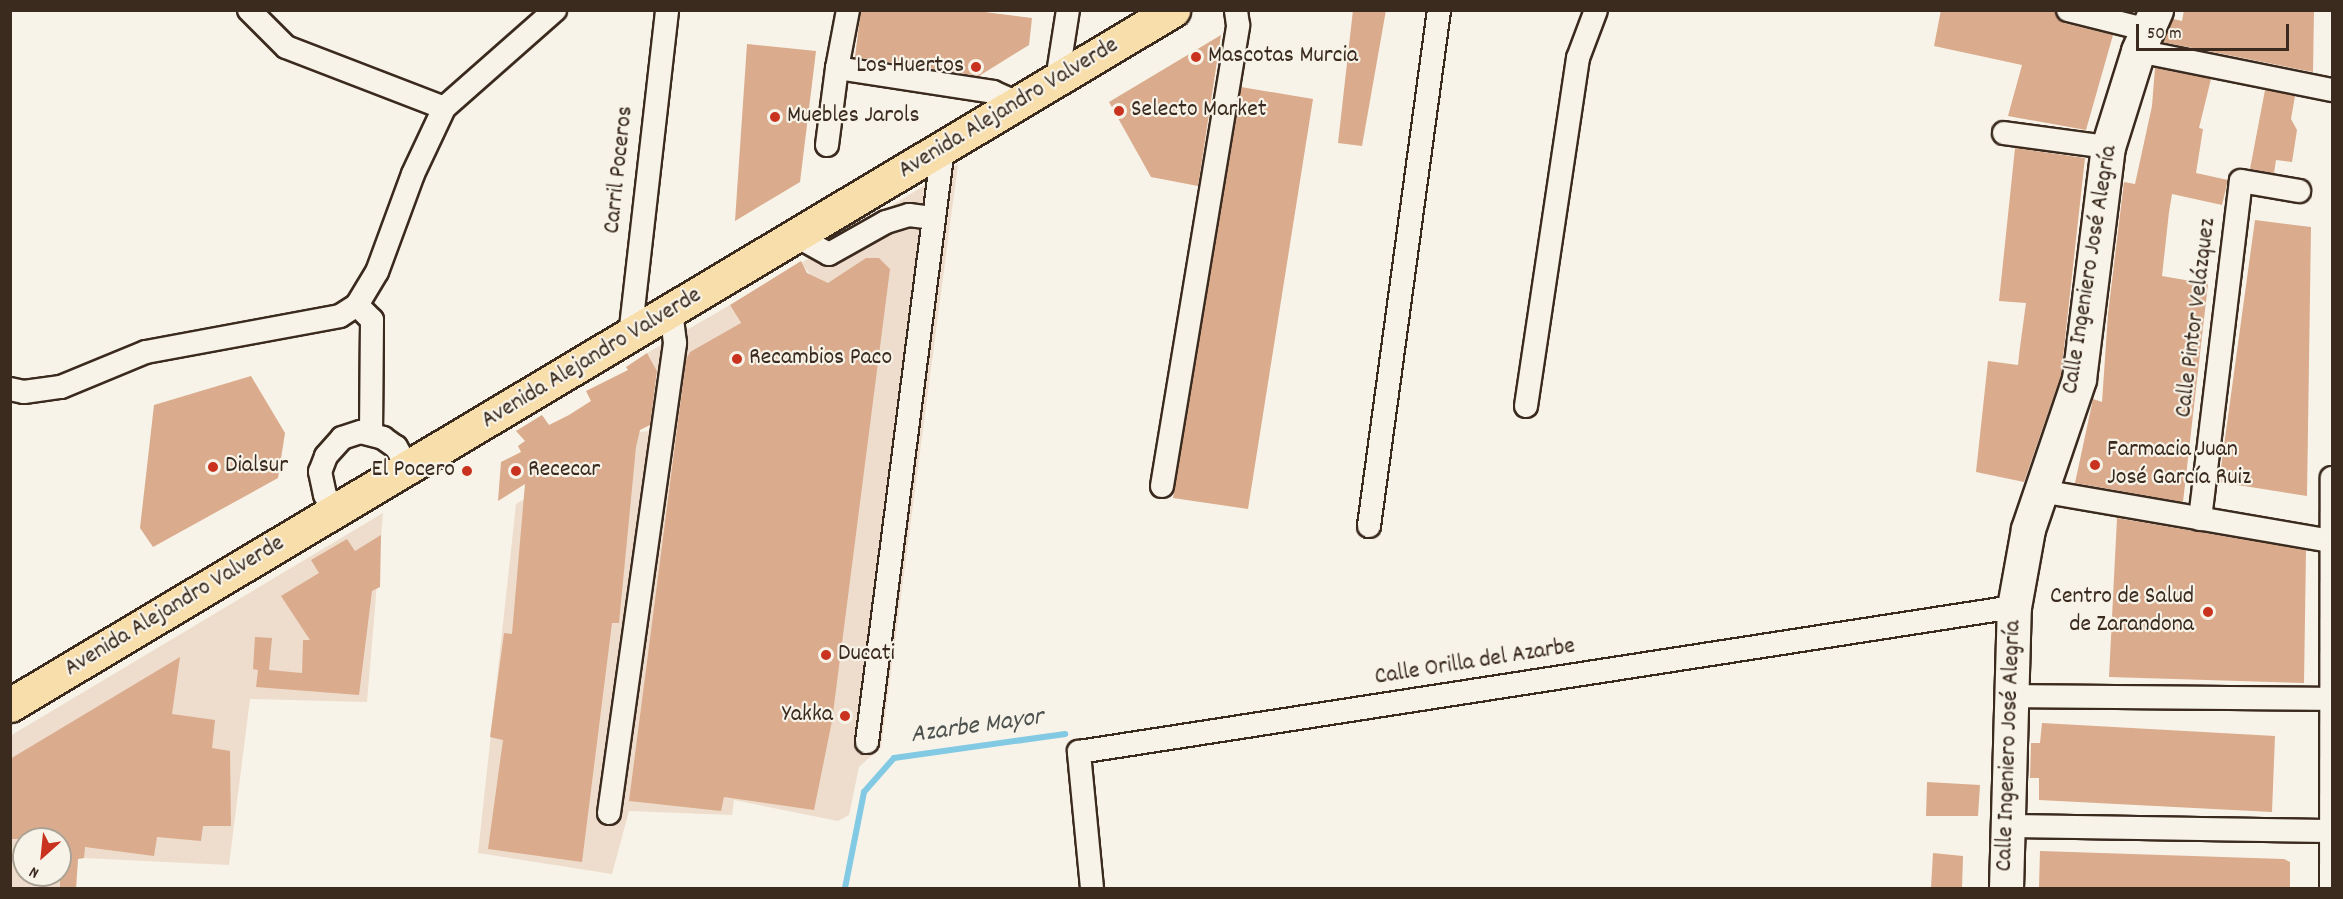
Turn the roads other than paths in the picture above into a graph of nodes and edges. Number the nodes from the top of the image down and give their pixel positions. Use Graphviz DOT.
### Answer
graph roads {
  1 [pos="249,10"];
  2 [pos="555,10"];
  3 [pos="667,10"];
  4 [pos="834,10"];
  5 [pos="848,10"];
  6 [pos="1068,10"];
  7 [pos="1173,10"];
  8 [pos="1236,10"];
  9 [pos="1439,10"];
  10 [pos="1596,10"];
  11 [pos="2068,10"];
  12 [pos="2147,30"];
  13 [pos="828,46"];
  14 [pos="837,68"];
  15 [pos="1057,80"];
  16 [pos="2332,90"];
  17 [pos="1018,103"];
  18 [pos="444,108"];
  19 [pos="2004,133"];
  20 [pos="827,145"];
  21 [pos="2108,147"];
  22 [pos="943,148"];
  23 [pos="2299,192"];
  24 [pos="934,218"];
  25 [pos="798,237"];
  26 [pos="357,305"];
  27 [pos="671,312"];
  28 [pos="630,336"];
  29 [pos="10,389"];
  30 [pos="1526,406"];
  31 [pos="371,433"];
  32 [pos="408,468"];
  33 [pos="2332,478"];
  34 [pos="1162,486"];
  35 [pos="2041,491"];
  36 [pos="335,512"];
  37 [pos="2200,519"];
  38 [pos="1369,526"];
  39 [pos="2331,541"];
  40 [pos="2014,607"];
  41 [pos="2012,696"];
  42 [pos="2332,699"];
  43 [pos="10,705"];
  44 [pos="867,742"];
  45 [pos="609,813"];
  46 [pos="2008,826"];
  47 [pos="2331,831"];
  48 [pos="1092,888"];
  49 [pos="2006,888"];
  50 [pos="2331,888"];
  1 -- 18 [label="street"];
  2 -- 18 [label="street"];
  3 -- 28 [label="street, Carril Poceros"];
  4 -- 13 [label="street"];
  5 -- 14 [label="street"];
  6 -- 15 [label="street"];
  7 -- 15 [label="main road, Avenida Alejandro Valverde"];
  8 -- 34 [label="street"];
  9 -- 38 [label="street"];
  10 -- 30 [label="street"];
  11 -- 12 [label="street"];
  12 -- 16 [label="street"];
  12 -- 21 [label="street, Calle Ingeniero José Alegría"];
  14 -- 17 [label="street"];
  14 -- 20 [label="street"];
  15 -- 17 [label="main road, Avenida Alejandro Valverde"];
  17 -- 22 [label="main road, Avenida Alejandro Valverde"];
  18 -- 26 [label="street"];
  19 -- 21 [label="street"];
  21 -- 35 [label="street, Calle Ingeniero José Alegría"];
  22 -- 24 [label="street"];
  22 -- 25 [label="main road, Avenida Alejandro Valverde"];
  23 -- 37 [label="street, Calle Pintor Velázquez"];
  24 -- 25 [label="street"];
  24 -- 44 [label="street"];
  25 -- 27 [label="main road, Avenida Alejandro Valverde"];
  26 -- 29 [label="street"];
  26 -- 31 [label="street"];
  27 -- 28 [label="main road, Avenida Alejandro Valverde"];
  27 -- 45 [label="street"];
  28 -- 32 [label="main road, Avenida Alejandro Valverde"];
  31 -- 32 [label="street"];
  31 -- 36 [label="street"];
  32 -- 36 [label="main road, Avenida Alejandro Valverde"];
  33 -- 39 [label="street"];
  35 -- 37 [label="street"];
  35 -- 40 [label="street, Calle Ingeniero José Alegría"];
  36 -- 43 [label="main road, Avenida Alejandro Valverde"];
  37 -- 39 [label="street"];
  39 -- 42 [label="street"];
  40 -- 41 [label="street, Calle Ingeniero José Alegría"];
  40 -- 48 [label="street, Calle Orilla del Azarbe"];
  41 -- 42 [label="street"];
  41 -- 46 [label="street, Calle Ingeniero José Alegría"];
  42 -- 47 [label="street"];
  46 -- 47 [label="street"];
  46 -- 49 [label="street, Calle Ingeniero José Alegría"];
  47 -- 50 [label="street"];
}
